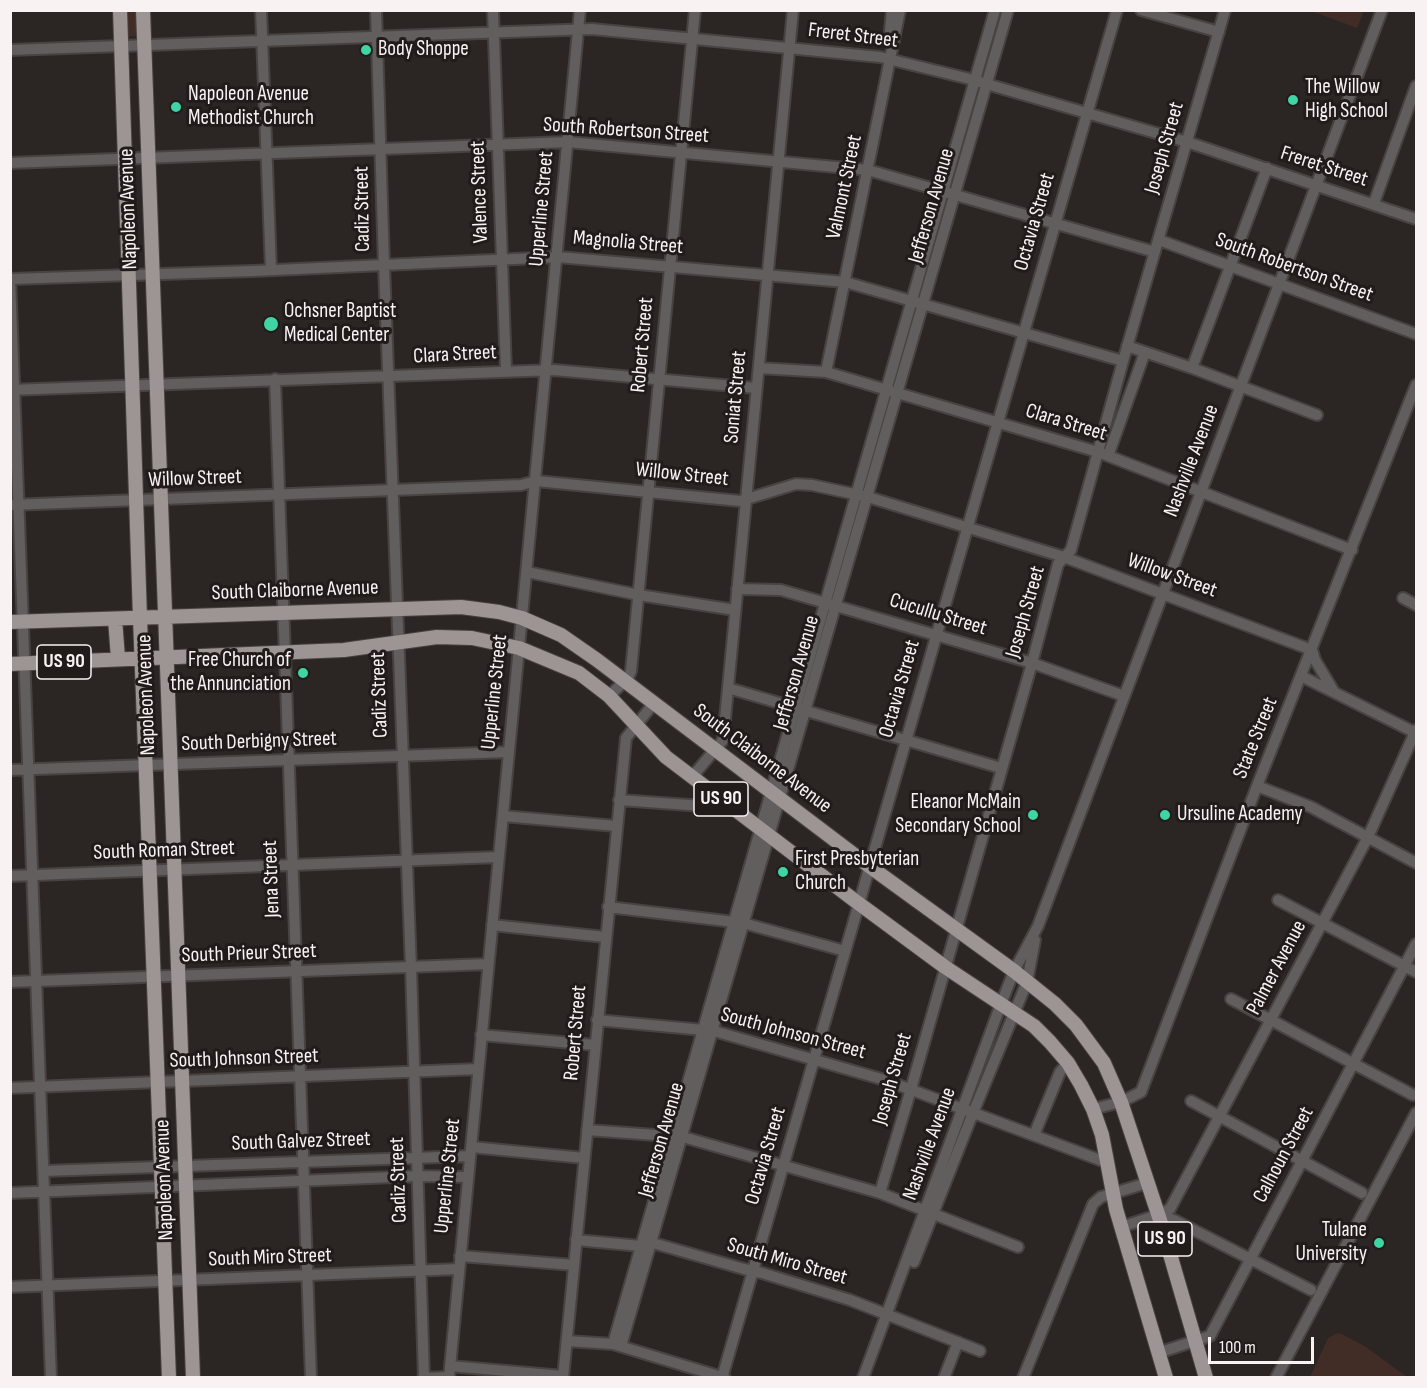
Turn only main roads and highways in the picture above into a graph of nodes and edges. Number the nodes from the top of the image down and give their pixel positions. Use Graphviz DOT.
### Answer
graph roads {
  1 [pos="120,10"];
  2 [pos="143,10"];
  3 [pos="165,617"];
  4 [pos="140,618"];
  5 [pos="115,619"];
  6 [pos="17,622"];
  7 [pos="142,657"];
  8 [pos="166,657"];
  9 [pos="118,658"];
  10 [pos="17,664"];
  11 [pos="169,1377"];
  12 [pos="193,1377"];
  13 [pos="1166,1377"];
  14 [pos="1206,1377"];
  1 -- 4 [label="main road, Napoleon Avenue"];
  2 -- 3 [label="main road, Napoleon Avenue"];
  3 -- 4 [label="main road, South Claiborne Avenue / US 90"];
  3 -- 8 [label="main road, Napoleon Avenue"];
  3 -- 14 [label="main road, South Claiborne Avenue / US 90"];
  4 -- 5 [label="main road, South Claiborne Avenue / US 90"];
  4 -- 7 [label="main road, Napoleon Avenue"];
  5 -- 6 [label="main road, South Claiborne Avenue / US 90"];
  5 -- 9 [label="main road"];
  7 -- 8 [label="main road, US 90"];
  7 -- 9 [label="main road, US 90"];
  7 -- 11 [label="main road, Napoleon Avenue"];
  8 -- 12 [label="main road, Napoleon Avenue"];
  8 -- 13 [label="main road, US 90"];
  9 -- 10 [label="main road, US 90"];
}
